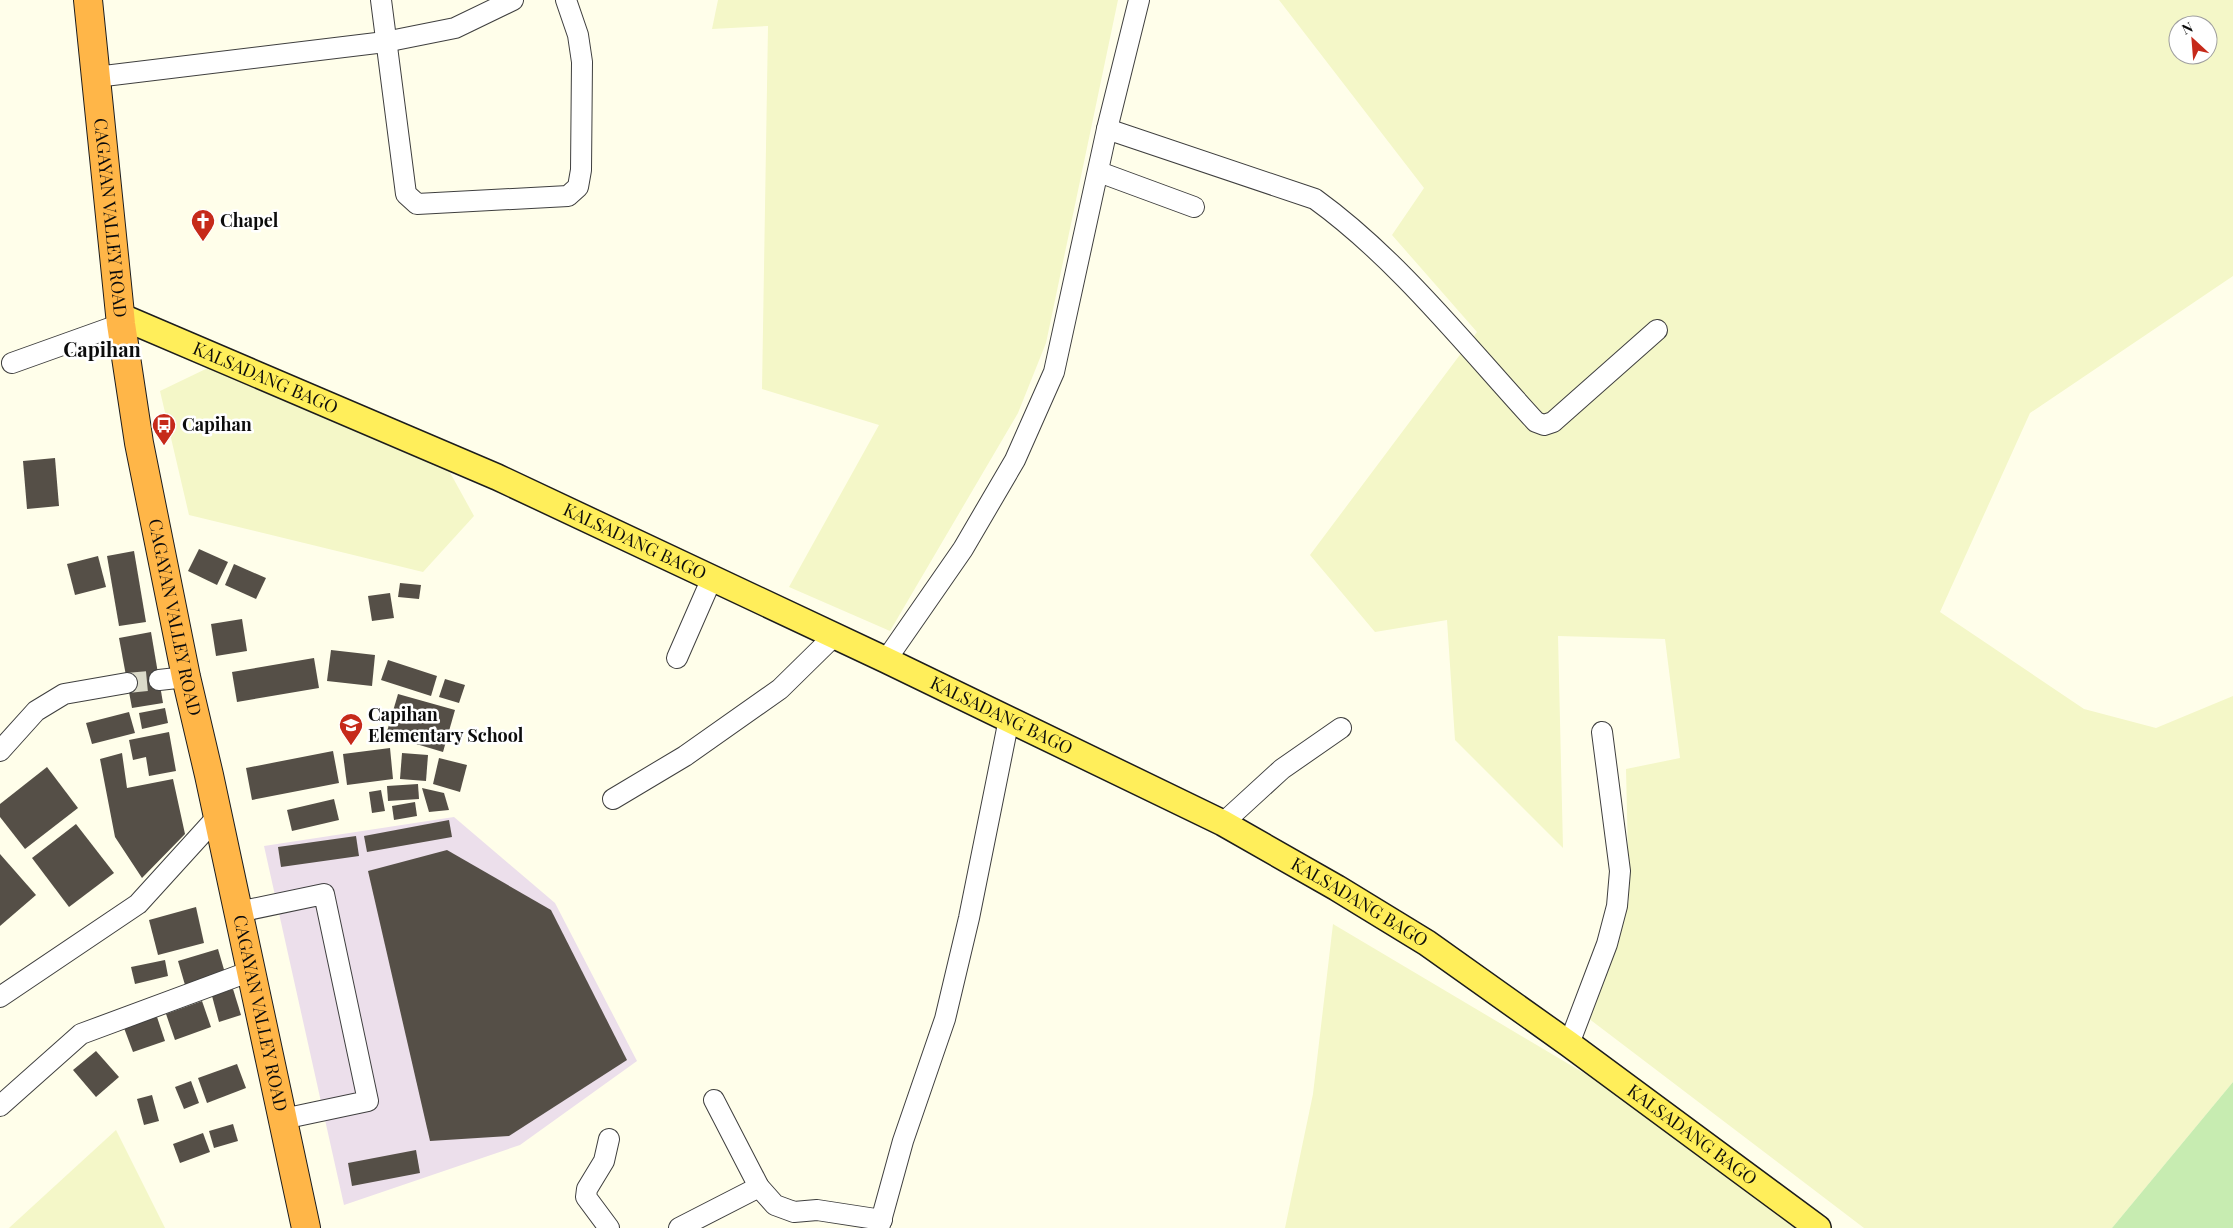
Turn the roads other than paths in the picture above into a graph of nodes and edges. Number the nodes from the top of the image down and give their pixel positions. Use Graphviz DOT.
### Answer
graph roads {
  1 [pos="88,0"];
  2 [pos="381,0"];
  3 [pos="513,0"];
  4 [pos="566,0"];
  5 [pos="1140,0"];
  6 [pos="385,42"];
  7 [pos="96,77"];
  8 [pos="1108,129"];
  9 [pos="1099,172"];
  10 [pos="1194,207"];
  11 [pos="120,320"];
  12 [pos="1657,330"];
  13 [pos="12,363"];
  14 [pos="712,578"];
  15 [pos="835,635"];
  16 [pos="677,658"];
  17 [pos="886,660"];
  18 [pos="186,677"];
  19 [pos="159,680"];
  20 [pos="128,683"];
  21 [pos="1009,719"];
  22 [pos="1340,728"];
  23 [pos="1602,732"];
  24 [pos="0,751"];
  25 [pos="613,800"];
  26 [pos="218,816"];
  27 [pos="1223,823"];
  28 [pos="238,912"];
  29 [pos="251,971"];
  30 [pos="0,997"];
  31 [pos="1569,1044"];
  32 [pos="714,1100"];
  33 [pos="0,1106"];
  34 [pos="283,1119"];
  35 [pos="609,1139"];
  36 [pos="759,1187"];
  37 [pos="881,1224"];
  38 [pos="306,1228"];
  39 [pos="609,1228"];
  40 [pos="679,1228"];
  41 [pos="1818,1228"];
  1 -- 7 [label="highway, CAGAYAN VALLEY ROAD"];
  2 -- 6 [label="street"];
  3 -- 6 [label="street"];
  4 -- 6 [label="street"];
  5 -- 8 [label="street"];
  6 -- 7 [label="street"];
  7 -- 11 [label="highway, CAGAYAN VALLEY ROAD"];
  8 -- 9 [label="street"];
  8 -- 12 [label="street"];
  9 -- 10 [label="street"];
  9 -- 17 [label="street"];
  11 -- 13 [label="street"];
  11 -- 14 [label="main road, KALSADANG BAGO"];
  11 -- 18 [label="highway, CAGAYAN VALLEY ROAD"];
  14 -- 15 [label="main road, KALSADANG BAGO"];
  14 -- 16 [label="street"];
  15 -- 17 [label="main road, KALSADANG BAGO"];
  15 -- 25 [label="street"];
  17 -- 21 [label="main road, KALSADANG BAGO"];
  18 -- 19 [label="street"];
  18 -- 26 [label="highway, CAGAYAN VALLEY ROAD"];
  20 -- 24 [label="street"];
  21 -- 27 [label="main road, KALSADANG BAGO"];
  21 -- 37 [label="street"];
  22 -- 27 [label="street"];
  23 -- 31 [label="street"];
  26 -- 28 [label="highway, CAGAYAN VALLEY ROAD"];
  26 -- 30 [label="street"];
  27 -- 31 [label="main road, KALSADANG BAGO"];
  28 -- 29 [label="highway, CAGAYAN VALLEY ROAD"];
  28 -- 34 [label="street"];
  29 -- 33 [label="street"];
  29 -- 34 [label="highway, CAGAYAN VALLEY ROAD"];
  31 -- 41 [label="main road, KALSADANG BAGO"];
  32 -- 36 [label="street"];
  34 -- 38 [label="highway, CAGAYAN VALLEY ROAD"];
  35 -- 39 [label="street"];
  36 -- 37 [label="street"];
  36 -- 40 [label="street"];
}
